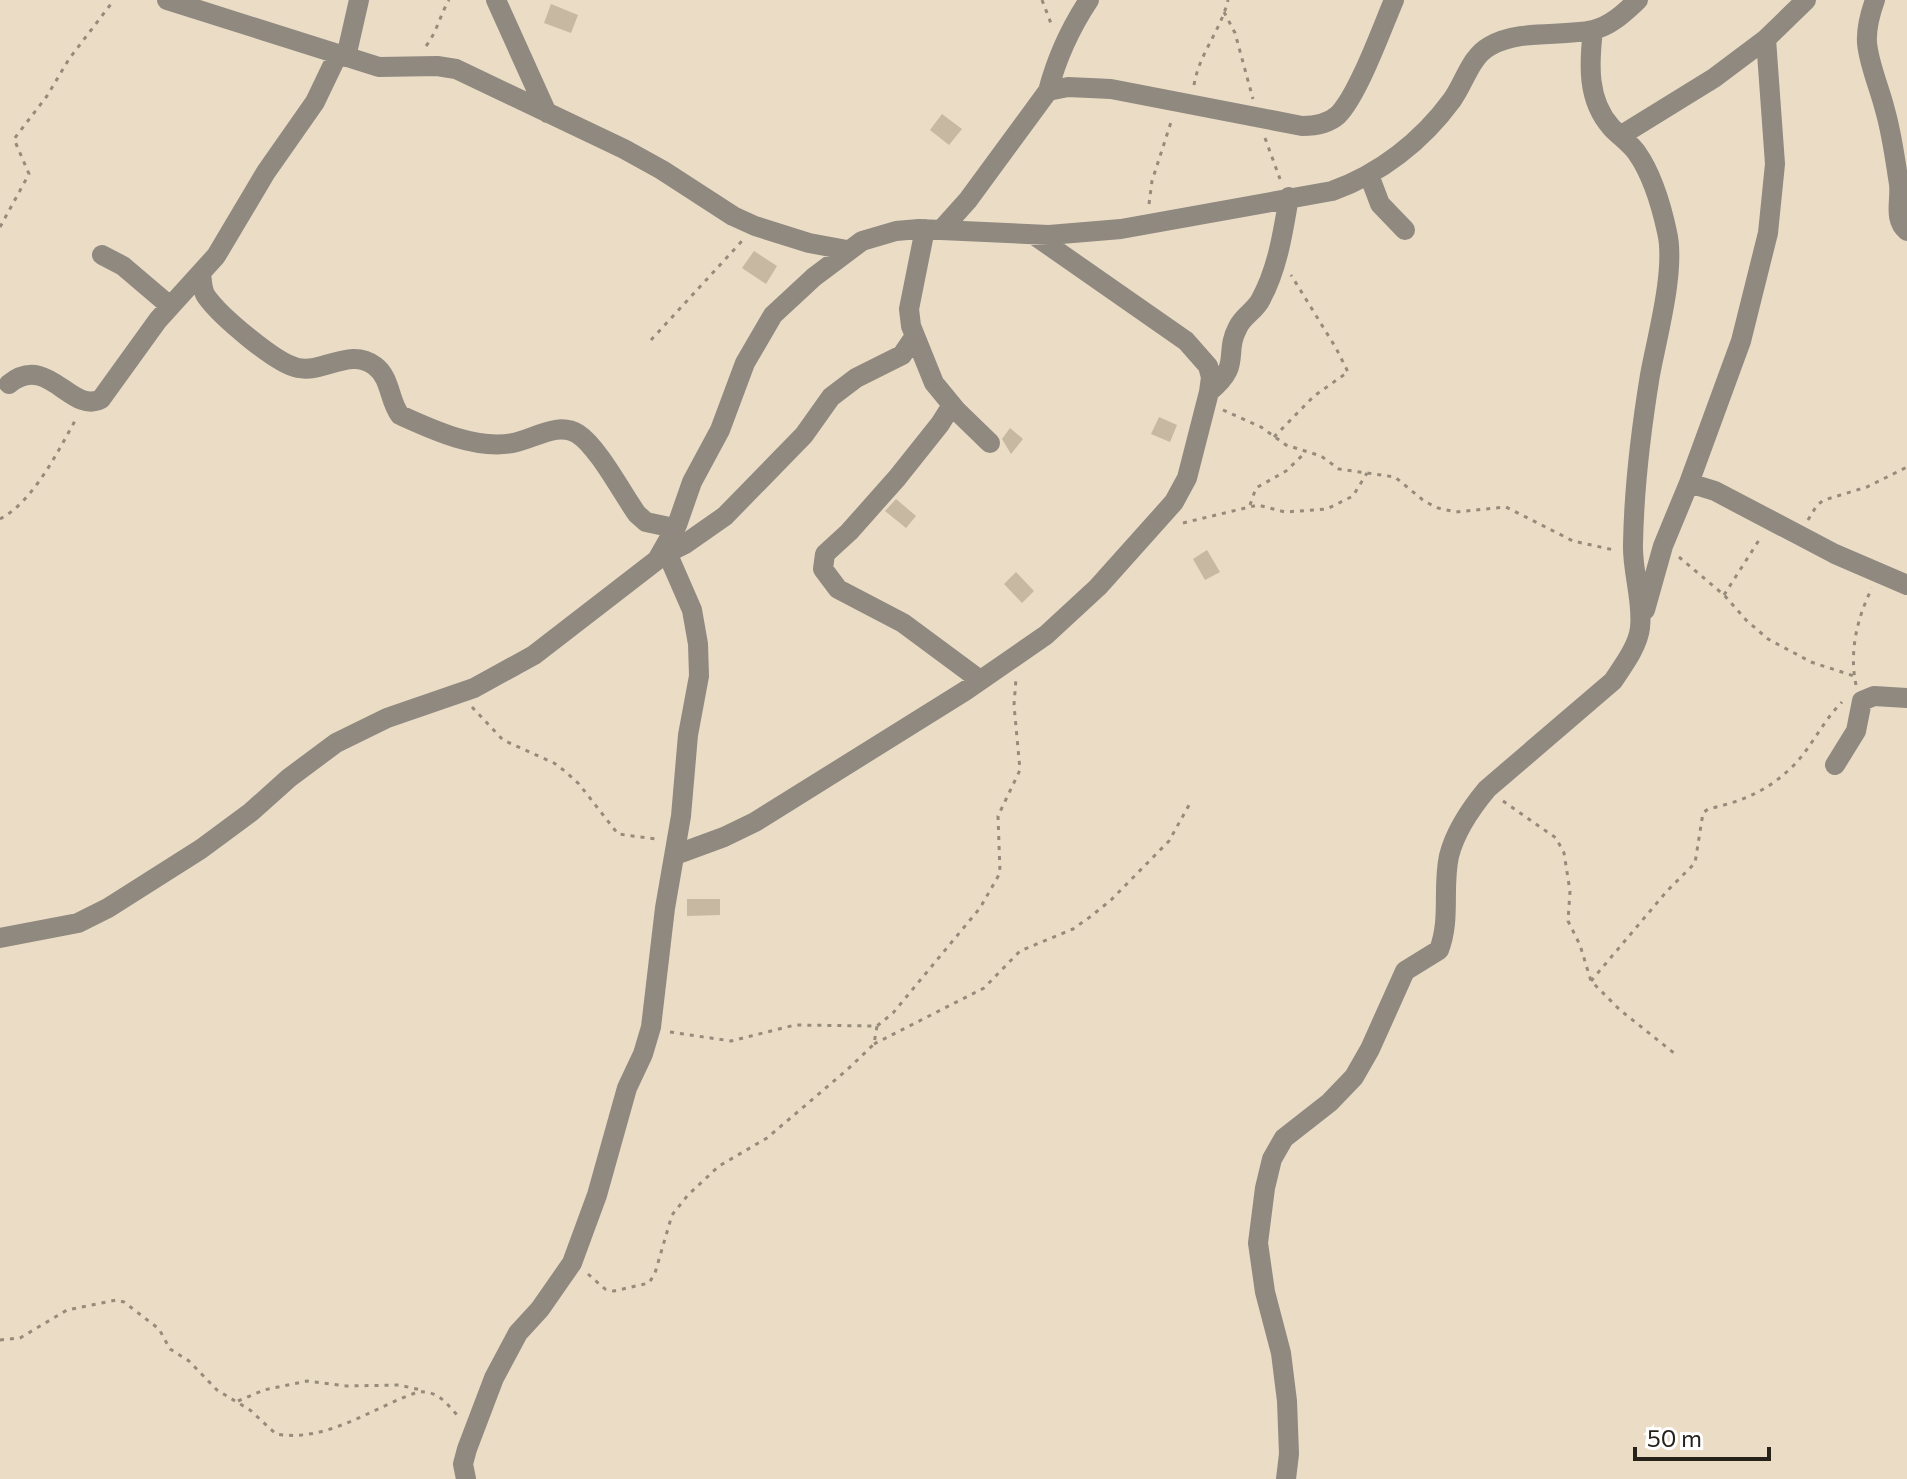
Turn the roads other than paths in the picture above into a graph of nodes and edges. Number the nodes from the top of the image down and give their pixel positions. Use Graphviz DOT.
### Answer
graph roads {
  1 [pos="167,0"];
  2 [pos="359,0"];
  3 [pos="496,0"];
  4 [pos="1089,0"];
  5 [pos="1394,0"];
  6 [pos="1638,0"];
  7 [pos="1806,0"];
  8 [pos="1875,0"];
  9 [pos="1593,30"];
  10 [pos="1766,39"];
  11 [pos="342,56"];
  12 [pos="1048,91"];
  13 [pos="547,113"];
  14 [pos="1620,136"];
  15 [pos="1369,175"];
  16 [pos="1285,198"];
  17 [pos="934,229"];
  18 [pos="1405,230"];
  19 [pos="1907,231"];
  20 [pos="1034,235"];
  21 [pos="847,250"];
  22 [pos="102,255"];
  23 [pos="201,273"];
  24 [pos="170,306"];
  25 [pos="915,336"];
  26 [pos="9,384"];
  27 [pos="1210,391"];
  28 [pos="952,405"];
  29 [pos="990,443"];
  30 [pos="1689,483"];
  31 [pos="674,528"];
  32 [pos="666,551"];
  33 [pos="1907,585"];
  34 [pos="1640,631"];
  35 [pos="980,680"];
  36 [pos="1907,698"];
  37 [pos="1835,765"];
  38 [pos="676,850"];
  39 [pos="0,938"];
  40 [pos="466,1479"];
  41 [pos="1286,1479"];
  1 -- 11 [label="street"];
  2 -- 11 [label="street"];
  3 -- 13 [label="street"];
  4 -- 12 [label="street"];
  5 -- 12 [label="street"];
  6 -- 9 [label="street"];
  7 -- 10 [label="street"];
  8 -- 19 [label="street"];
  9 -- 14 [label="street"];
  9 -- 15 [label="street"];
  10 -- 14 [label="street"];
  10 -- 30 [label="street"];
  11 -- 13 [label="street"];
  11 -- 23 [label="street"];
  12 -- 17 [label="street"];
  13 -- 21 [label="street"];
  14 -- 34 [label="street"];
  15 -- 16 [label="street"];
  15 -- 18 [label="street"];
  16 -- 20 [label="street"];
  16 -- 27 [label="street"];
  17 -- 20 [label="street"];
  17 -- 21 [label="street"];
  17 -- 25 [label="street"];
  20 -- 27 [label="street"];
  21 -- 31 [label="street"];
  22 -- 24 [label="street"];
  23 -- 24 [label="street"];
  23 -- 31 [label="street"];
  24 -- 26 [label="street"];
  25 -- 28 [label="street"];
  25 -- 32 [label="street"];
  27 -- 35 [label="street"];
  28 -- 29 [label="street"];
  28 -- 35 [label="street"];
  30 -- 33 [label="street"];
  30 -- 34 [label="street"];
  31 -- 32 [label="street"];
  32 -- 38 [label="street"];
  32 -- 39 [label="street"];
  34 -- 41 [label="street"];
  35 -- 38 [label="street"];
  36 -- 37 [label="street"];
  38 -- 40 [label="street"];
}
